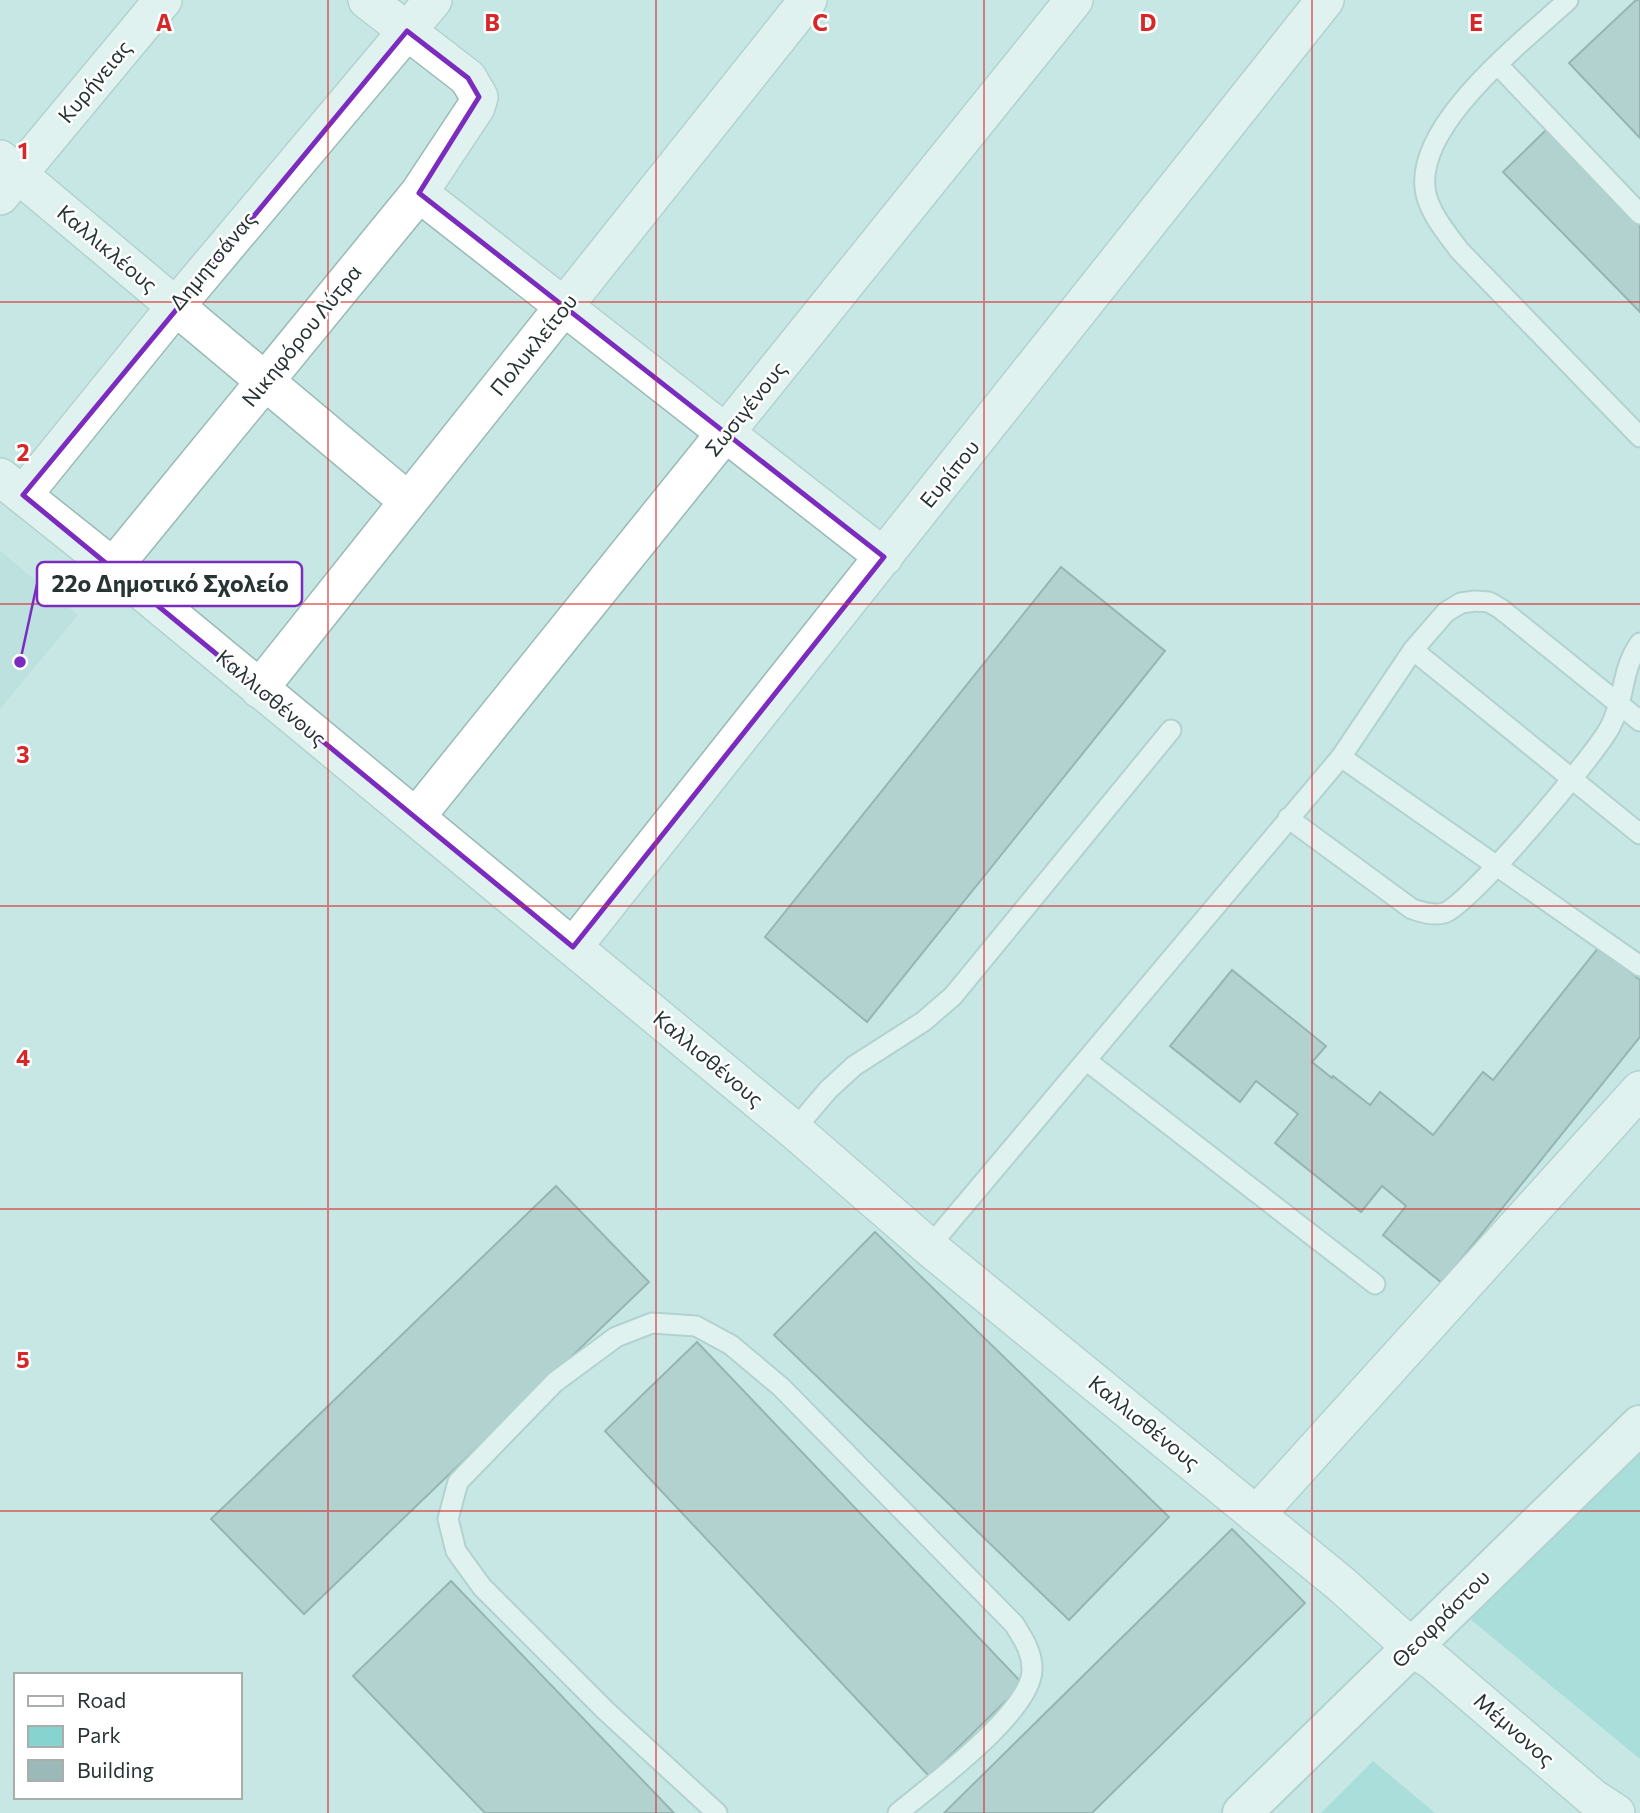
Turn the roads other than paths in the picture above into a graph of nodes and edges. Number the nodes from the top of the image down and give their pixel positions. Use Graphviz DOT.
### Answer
graph roads {
  1 [pos="163,0"];
  2 [pos="366,0"];
  3 [pos="433,0"];
  4 [pos="808,0"];
  5 [pos="1074,0"];
  6 [pos="1325,0"];
  7 [pos="1568,0"];
  8 [pos="407,31"];
  9 [pos="1498,65"];
  10 [pos="6,177"];
  11 [pos="419,193"];
  12 [pos="1640,214"];
  13 [pos="176,306"];
  14 [pos="564,307"];
  15 [pos="265,381"];
  16 [pos="727,434"];
  17 [pos="1640,436"];
  18 [pos="11,486"];
  19 [pos="408,501"];
  20 [pos="884,557"];
  21 [pos="114,567"];
  22 [pos="1640,643"];
  23 [pos="1413,650"];
  24 [pos="259,689"];
  25 [pos="1620,705"];
  26 [pos="1640,721"];
  27 [pos="1171,730"];
  28 [pos="1341,757"];
  29 [pos="1571,779"];
  30 [pos="416,817"];
  31 [pos="1288,818"];
  32 [pos="1640,834"];
  33 [pos="1496,866"];
  34 [pos="573,947"];
  35 [pos="1640,965"];
  36 [pos="1087,1061"];
  37 [pos="1640,1090"];
  38 [pos="794,1130"];
  39 [pos="929,1247"];
  40 [pos="1374,1284"];
  41 [pos="1640,1425"];
  42 [pos="1256,1515"];
  43 [pos="1412,1648"];
  44 [pos="1596,1808"];
  45 [pos="718,1813"];
  46 [pos="898,1813"];
  47 [pos="1242,1813"];
  1 -- 10 [label="street, Κυρήνειας"];
  2 -- 8 [label="street"];
  3 -- 8 [label="street, Δημητσάνας"];
  4 -- 14 [label="street, Πολυκλείτου"];
  5 -- 16 [label="street, Σωσιγένους"];
  6 -- 20 [label="street, Ευρίπου"];
  7 -- 9 [label="lane"];
  8 -- 11 [label="street, Νικηφόρου Λύτρα"];
  8 -- 13 [label="street, Δημητσάνας"];
  9 -- 12 [label="lane"];
  9 -- 17 [label="lane"];
  10 -- 13 [label="street, Καλλικλέους"];
  11 -- 14 [label="street"];
  11 -- 15 [label="street, Νικηφόρου Λύτρα"];
  13 -- 15 [label="street, Καλλικλέους"];
  13 -- 18 [label="street, Δημητσάνας"];
  14 -- 16 [label="street"];
  14 -- 19 [label="street, Πολυκλείτου"];
  15 -- 19 [label="street, Καλλικλέους"];
  15 -- 21 [label="street, Νικηφόρου Λύτρα"];
  16 -- 20 [label="street"];
  16 -- 30 [label="street, Σωσιγένους"];
  18 -- 21 [label="street, Καλλισθένους"];
  19 -- 24 [label="street, Πολυκλείτου"];
  20 -- 34 [label="street, Ευρίπου"];
  21 -- 24 [label="street, Καλλισθένους"];
  22 -- 25 [label="lane"];
  23 -- 25 [label="lane"];
  23 -- 28 [label="lane"];
  23 -- 29 [label="lane"];
  24 -- 30 [label="street, Καλλισθένους"];
  25 -- 26 [label="lane"];
  25 -- 29 [label="lane"];
  27 -- 38 [label="lane"];
  28 -- 31 [label="lane"];
  28 -- 33 [label="lane"];
  29 -- 32 [label="lane"];
  29 -- 33 [label="lane"];
  30 -- 34 [label="street, Καλλισθένους"];
  31 -- 33 [label="lane"];
  31 -- 36 [label="lane"];
  33 -- 35 [label="lane"];
  34 -- 38 [label="street, Καλλισθένους"];
  36 -- 39 [label="lane"];
  36 -- 40 [label="lane"];
  37 -- 42 [label="street"];
  38 -- 39 [label="street, Καλλισθένους"];
  39 -- 42 [label="street, Καλλισθένους"];
  41 -- 43 [label="street, Θεοφράστου"];
  42 -- 43 [label="street, Καλλισθένους"];
  43 -- 44 [label="street, Μέμνονος"];
  43 -- 47 [label="street, Θεοφράστου"];
  45 -- 46 [label="lane"];
}
